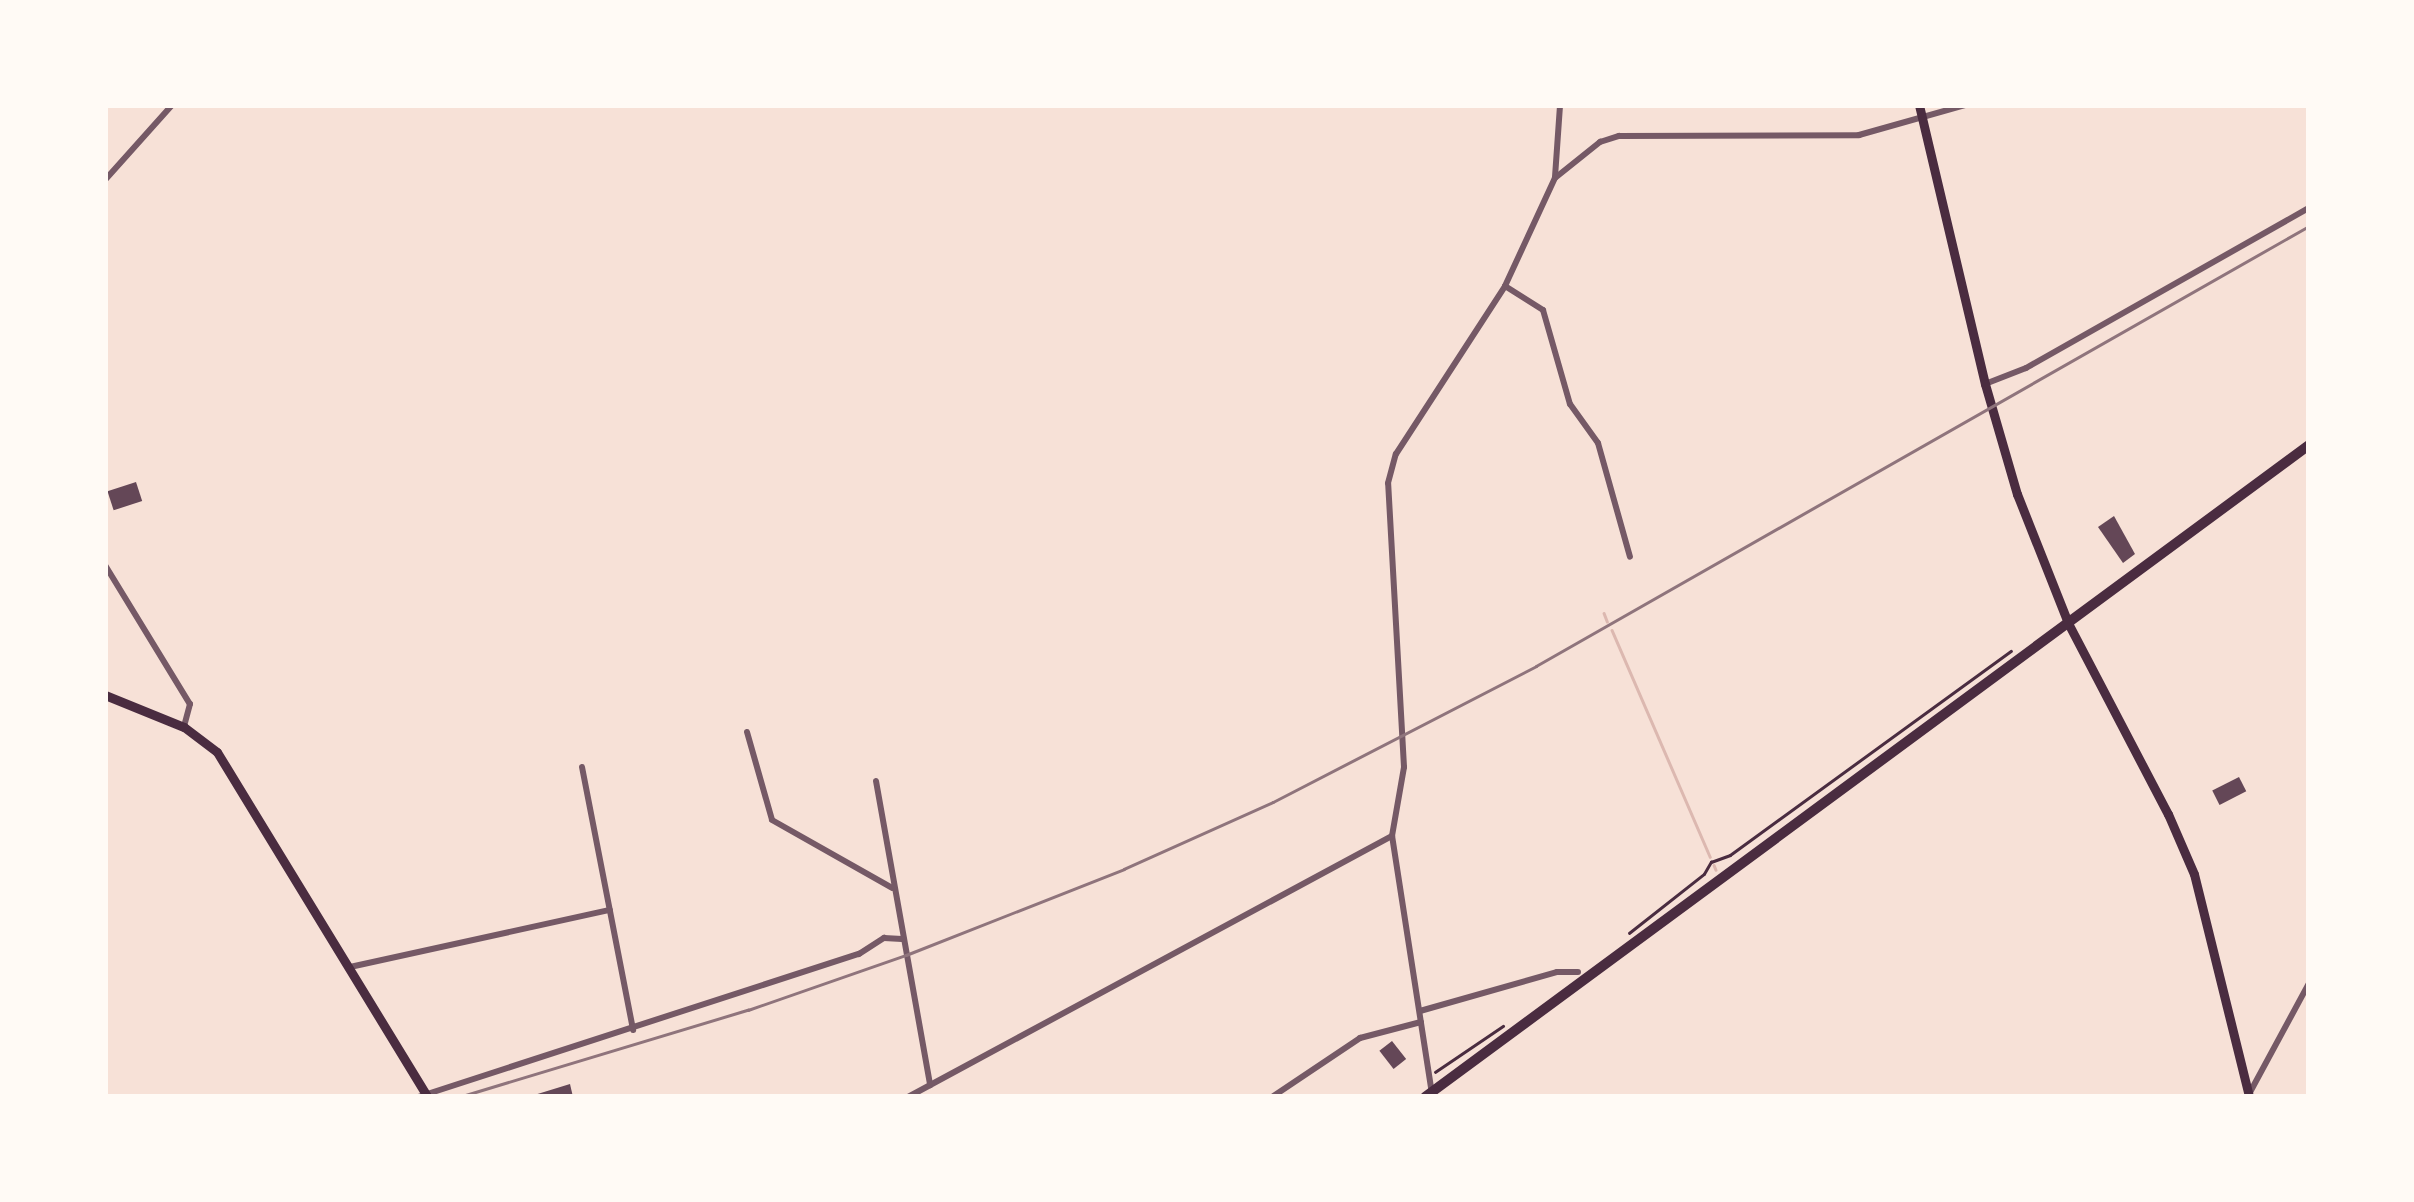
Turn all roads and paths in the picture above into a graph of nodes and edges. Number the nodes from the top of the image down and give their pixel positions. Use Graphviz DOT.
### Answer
graph roads {
  1 [pos="172,105"];
  2 [pos="1560,105"];
  3 [pos="1919,105"];
  4 [pos="1965,105"];
  5 [pos="1922,119"];
  6 [pos="1556,178"];
  7 [pos="105,180"];
  8 [pos="2309,208"];
  9 [pos="1506,286"];
  10 [pos="1985,384"];
  11 [pos="2309,445"];
  12 [pos="1630,557"];
  13 [pos="105,565"];
  14 [pos="2068,623"];
  15 [pos="2017,648"];
  16 [pos="105,695"];
  17 [pos="184,727"];
  18 [pos="747,732"];
  19 [pos="582,767"];
  20 [pos="876,781"];
  21 [pos="1392,836"];
  22 [pos="893,889"];
  23 [pos="610,910"];
  24 [pos="1626,937"];
  25 [pos="902,938"];
  26 [pos="350,967"];
  27 [pos="1578,972"];
  28 [pos="2309,983"];
  29 [pos="1420,1011"];
  30 [pos="1421,1022"];
  31 [pos="1513,1023"];
  32 [pos="633,1030"];
  33 [pos="1430,1076"];
  34 [pos="930,1085"];
  35 [pos="424,1096"];
  36 [pos="1430,1096"];
  37 [pos="2248,1096"];
  38 [pos="908,1097"];
  39 [pos="1272,1097"];
  1 -- 7 [label="street"];
  2 -- 6 [label="street"];
  3 -- 5 [label="main road"];
  4 -- 5 [label="street"];
  5 -- 6 [label="street"];
  5 -- 10 [label="main road"];
  6 -- 9 [label="street"];
  8 -- 10 [label="street"];
  9 -- 12 [label="street"];
  9 -- 21 [label="street"];
  10 -- 14 [label="main road"];
  11 -- 14 [label="main road"];
  13 -- 17 [label="street"];
  14 -- 36 [label="main road"];
  14 -- 37 [label="main road"];
  15 -- 24 [label="path"];
  16 -- 17 [label="main road"];
  17 -- 26 [label="main road"];
  18 -- 22 [label="street"];
  19 -- 23 [label="street"];
  20 -- 22 [label="street"];
  21 -- 29 [label="street"];
  21 -- 34 [label="street"];
  22 -- 25 [label="street"];
  23 -- 26 [label="street"];
  23 -- 32 [label="street"];
  25 -- 32 [label="street"];
  25 -- 34 [label="street"];
  26 -- 35 [label="main road"];
  27 -- 29 [label="street"];
  28 -- 37 [label="street"];
  29 -- 30 [label="street"];
  30 -- 33 [label="street"];
  30 -- 39 [label="street"];
  31 -- 33 [label="path"];
  32 -- 35 [label="street"];
  33 -- 36 [label="street"];
  34 -- 38 [label="street"];
}
